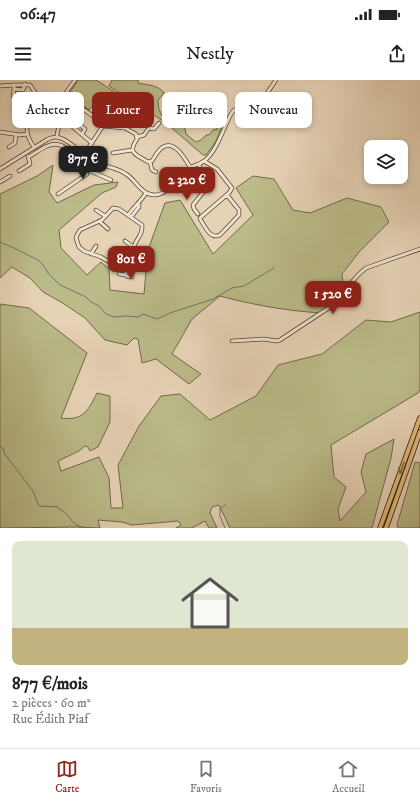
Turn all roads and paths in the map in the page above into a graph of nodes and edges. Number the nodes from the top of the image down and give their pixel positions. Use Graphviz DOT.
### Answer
graph roads {
  1 [pos="75,80"];
  2 [pos="276,80"];
  3 [pos="25,84"];
  4 [pos="14,85"];
  5 [pos="0,86"];
  6 [pos="14,89"];
  7 [pos="14,92"];
  8 [pos="35,92"];
  9 [pos="66,92"];
  10 [pos="159,122"];
  11 [pos="28,128"];
  12 [pos="58,128"];
  13 [pos="103,128"];
  14 [pos="123,128"];
  15 [pos="0,132"];
  16 [pos="27,134"];
  17 [pos="82,134"];
  18 [pos="16,135"];
  19 [pos="57,135"];
  20 [pos="137,137"];
  21 [pos="92,143"];
  22 [pos="9,147"];
  23 [pos="34,147"];
  24 [pos="132,150"];
  25 [pos="159,151"];
  26 [pos="26,152"];
  27 [pos="113,153"];
  28 [pos="84,154"];
  29 [pos="163,154"];
  30 [pos="29,157"];
  31 [pos="81,158"];
  32 [pos="204,161"];
  33 [pos="150,162"];
  34 [pos="199,164"];
  35 [pos="190,167"];
  36 [pos="87,168"];
  37 [pos="0,169"];
  38 [pos="19,171"];
  39 [pos="156,172"];
  40 [pos="87,174"];
  41 [pos="96,174"];
  42 [pos="10,176"];
  43 [pos="111,180"];
  44 [pos="1,182"];
  45 [pos="146,193"];
  46 [pos="58,194"];
  47 [pos="228,195"];
  48 [pos="96,210"];
  49 [pos="198,214"];
  50 [pos="105,216"];
  51 [pos="129,216"];
  52 [pos="99,221"];
  53 [pos="76,227"];
  54 [pos="108,229"];
  55 [pos="80,230"];
  56 [pos="125,241"];
  57 [pos="96,246"];
  58 [pos="134,246"];
  59 [pos="420,249"];
  60 [pos="91,254"];
  61 [pos="127,266"];
  62 [pos="119,274"];
  63 [pos="126,275"];
  64 [pos="132,277"];
  65 [pos="232,341"];
  66 [pos="420,418"];
  67 [pos="420,432"];
  68 [pos="380,528"];
  69 [pos="386,528"];
  1 -- 9 [label="street"];
  2 -- 32 [label="street"];
  3 -- 4 [label="street"];
  3 -- 6 [label="street"];
  3 -- 8 [label="street"];
  4 -- 5 [label="street"];
  4 -- 6 [label="street"];
  6 -- 7 [label="street"];
  10 -- 20 [label="street"];
  11 -- 16 [label="street"];
  12 -- 19 [label="street"];
  13 -- 21 [label="street"];
  14 -- 20 [label="street"];
  15 -- 18 [label="street"];
  16 -- 18 [label="street"];
  16 -- 23 [label="street"];
  17 -- 17 [label="street"];
  17 -- 21 [label="street"];
  18 -- 22 [label="street"];
  20 -- 24 [label="street"];
  21 -- 28 [label="street"];
  23 -- 26 [label="street"];
  23 -- 28 [label="street"];
  24 -- 27 [label="street"];
  24 -- 33 [label="street"];
  25 -- 29 [label="street"];
  25 -- 33 [label="street"];
  25 -- 35 [label="street"];
  26 -- 30 [label="street"];
  26 -- 37 [label="street"];
  28 -- 31 [label="street"];
  28 -- 45 [label="street"];
  30 -- 31 [label="street"];
  30 -- 38 [label="street"];
  31 -- 36 [label="street"];
  32 -- 34 [label="street"];
  32 -- 47 [label="street"];
  33 -- 39 [label="street"];
  34 -- 35 [label="street"];
  34 -- 49 [label="street"];
  35 -- 45 [label="street"];
  36 -- 40 [label="street"];
  36 -- 41 [label="street"];
  40 -- 41 [label="street"];
  40 -- 46 [label="street"];
  41 -- 43 [label="street"];
  42 -- 44 [label="street"];
  45 -- 51 [label="street"];
  47 -- 47 [label="street"];
  48 -- 50 [label="street"];
  50 -- 51 [label="street"];
  50 -- 52 [label="street"];
  51 -- 58 [label="street"];
  52 -- 54 [label="street"];
  52 -- 55 [label="street"];
  53 -- 55 [label="street"];
  55 -- 60 [label="street"];
  56 -- 58 [label="street"];
  57 -- 60 [label="street"];
  58 -- 61 [label="street"];
  59 -- 65 [label="street"];
  60 -- 61 [label="street"];
  61 -- 63 [label="street"];
  62 -- 63 [label="street"];
  63 -- 64 [label="street"];
  66 -- 68 [label="highway, one-way"];
  67 -- 69 [label="highway"];
}
